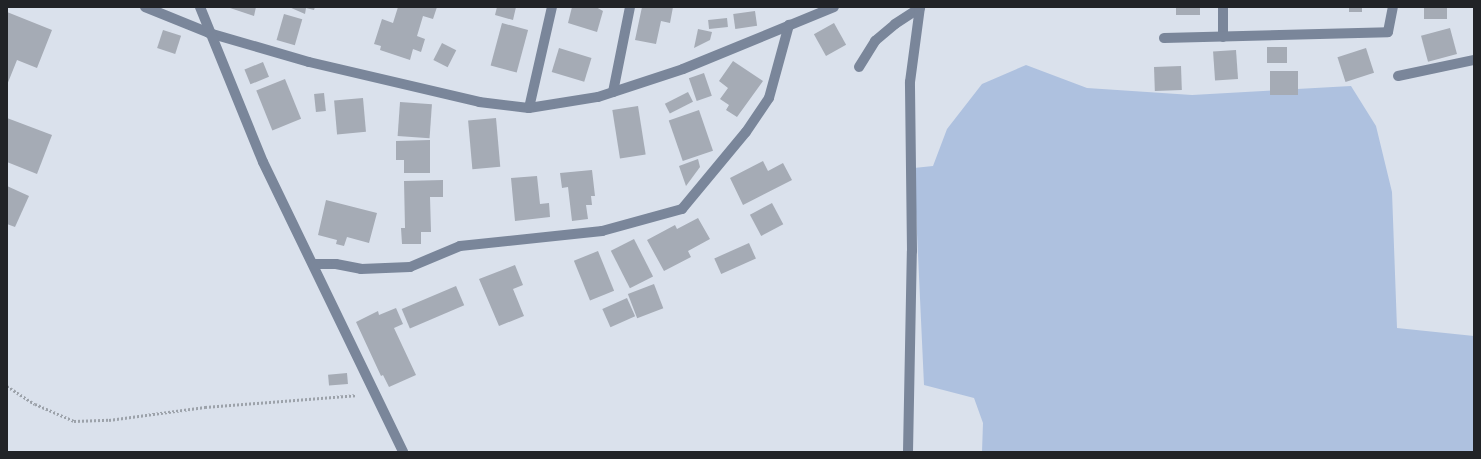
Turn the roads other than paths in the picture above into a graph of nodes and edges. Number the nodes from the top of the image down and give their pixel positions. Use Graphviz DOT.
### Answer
graph roads {
  1 [pos="145,7"];
  2 [pos="200,7"];
  3 [pos="552,7"];
  4 [pos="630,7"];
  5 [pos="834,7"];
  6 [pos="1223,7"];
  7 [pos="1393,7"];
  8 [pos="920,8"];
  9 [pos="789,25"];
  10 [pos="209,33"];
  11 [pos="1223,36"];
  12 [pos="1164,38"];
  13 [pos="1474,60"];
  14 [pos="859,67"];
  15 [pos="1398,76"];
  16 [pos="613,92"];
  17 [pos="529,108"];
  18 [pos="313,264"];
  19 [pos="403,452"];
  20 [pos="908,452"];
  1 -- 10 [label="street"];
  2 -- 10 [label="street"];
  3 -- 17 [label="street"];
  4 -- 16 [label="street"];
  5 -- 9 [label="street"];
  6 -- 11 [label="street"];
  7 -- 11 [label="street"];
  8 -- 14 [label="street"];
  8 -- 20 [label="street"];
  9 -- 16 [label="street"];
  9 -- 18 [label="street"];
  10 -- 17 [label="street"];
  10 -- 18 [label="street"];
  11 -- 12 [label="street"];
  13 -- 15 [label="street"];
  16 -- 17 [label="street"];
  18 -- 19 [label="street"];
}
